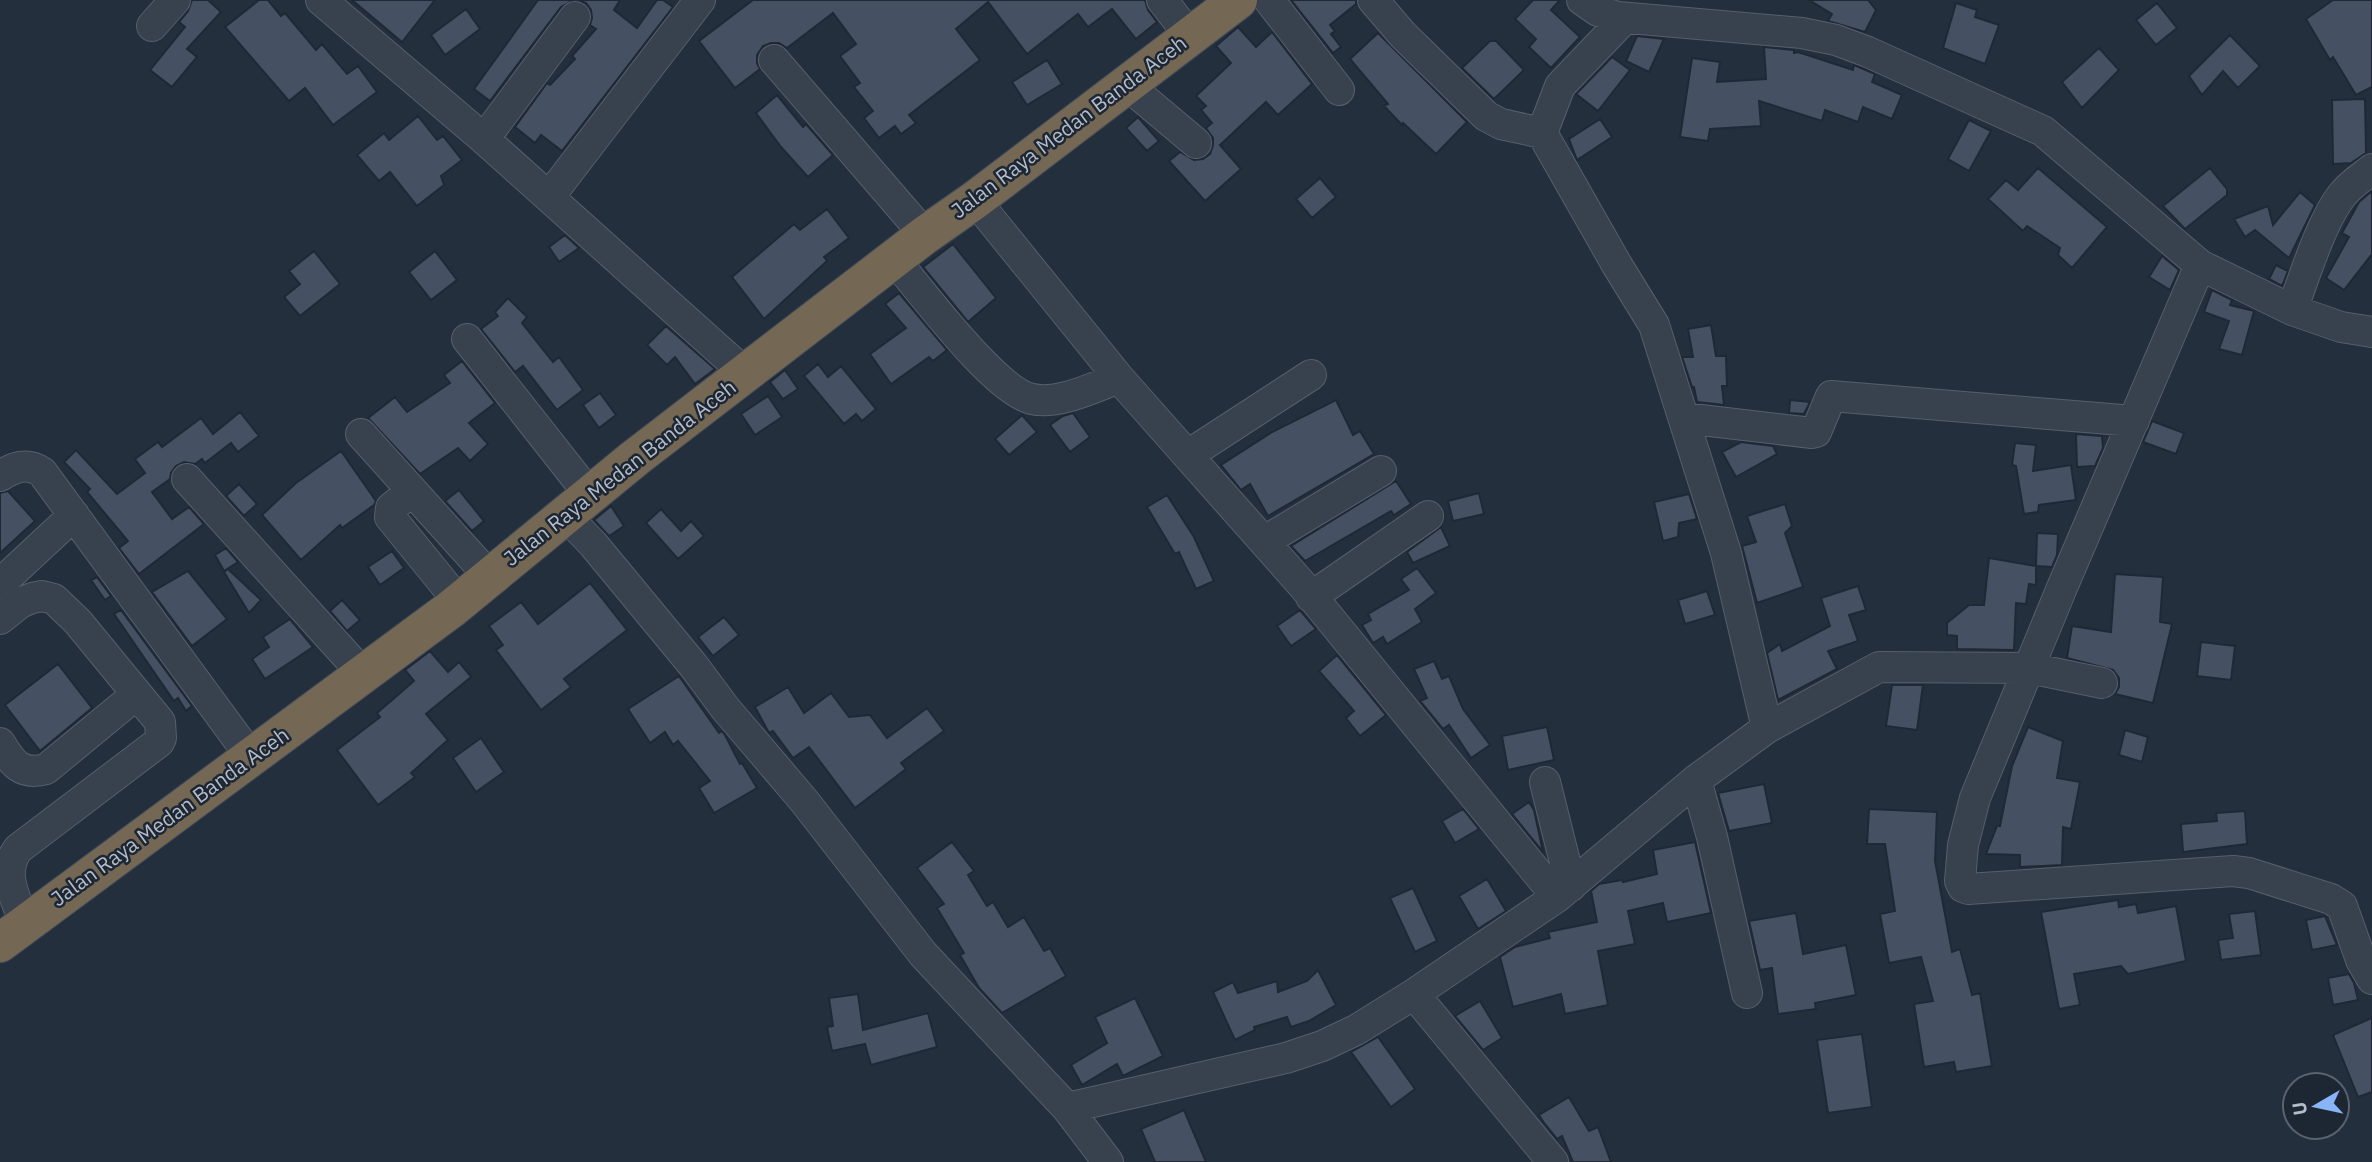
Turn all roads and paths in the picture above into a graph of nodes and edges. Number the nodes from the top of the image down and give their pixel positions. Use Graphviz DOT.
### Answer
graph roads {
  1 [pos="175,0"];
  2 [pos="321,0"];
  3 [pos="701,0"];
  4 [pos="1162,0"];
  5 [pos="1238,0"];
  6 [pos="1269,0"];
  7 [pos="1373,0"];
  8 [pos="1582,0"];
  9 [pos="1643,13"];
  10 [pos="575,17"];
  11 [pos="152,26"];
  12 [pos="1190,36"];
  13 [pos="774,60"];
  14 [pos="1126,85"];
  15 [pos="1339,90"];
  16 [pos="1542,133"];
  17 [pos="484,139"];
  18 [pos="1196,143"];
  19 [pos="2372,169"];
  20 [pos="549,197"];
  21 [pos="975,200"];
  22 [pos="925,235"];
  23 [pos="894,259"];
  24 [pos="2200,265"];
  25 [pos="2292,310"];
  26 [pos="2372,332"];
  27 [pos="467,339"];
  28 [pos="746,374"];
  29 [pos="1311,375"];
  30 [pos="1119,377"];
  31 [pos="1684,418"];
  32 [pos="2134,421"];
  33 [pos="361,435"];
  34 [pos="1188,455"];
  35 [pos="1381,471"];
  36 [pos="0,476"];
  37 [pos="187,479"];
  38 [pos="412,491"];
  39 [pos="577,505"];
  40 [pos="75,515"];
  41 [pos="1428,516"];
  42 [pos="1265,541"];
  43 [pos="490,577"];
  44 [pos="0,584"];
  45 [pos="1311,597"];
  46 [pos="459,602"];
  47 [pos="0,620"];
  48 [pos="2029,668"];
  49 [pos="363,674"];
  50 [pos="2102,683"];
  51 [pos="137,694"];
  52 [pos="1767,728"];
  53 [pos="0,743"];
  54 [pos="251,757"];
  55 [pos="1696,780"];
  56 [pos="1545,782"];
  57 [pos="1564,892"];
  58 [pos="12,933"];
  59 [pos="2372,979"];
  60 [pos="1747,993"];
  61 [pos="1415,994"];
  62 [pos="1067,1108"];
  63 [pos="1108,1162"];
  64 [pos="1553,1162"];
  1 -- 11 [label="street"];
  2 -- 17 [label="street"];
  3 -- 20 [label="street"];
  4 -- 12 [label="street"];
  5 -- 12 [label="highway, Jalan Raya Medan Banda Aceh"];
  6 -- 15 [label="street"];
  7 -- 16 [label="street"];
  8 -- 9 [label="street"];
  9 -- 16 [label="street"];
  9 -- 24 [label="street"];
  10 -- 17 [label="street"];
  12 -- 14 [label="highway, Jalan Raya Medan Banda Aceh"];
  13 -- 22 [label="street"];
  14 -- 18 [label="street"];
  14 -- 21 [label="highway, Jalan Raya Medan Banda Aceh"];
  16 -- 31 [label="street"];
  17 -- 20 [label="street"];
  19 -- 25 [label="street"];
  20 -- 28 [label="street"];
  21 -- 22 [label="highway, Jalan Raya Medan Banda Aceh"];
  21 -- 30 [label="street"];
  22 -- 23 [label="highway, Jalan Raya Medan Banda Aceh"];
  23 -- 28 [label="highway, Jalan Raya Medan Banda Aceh"];
  23 -- 30 [label="street"];
  24 -- 25 [label="street"];
  24 -- 32 [label="street"];
  25 -- 26 [label="street"];
  27 -- 39 [label="street"];
  28 -- 39 [label="highway, Jalan Raya Medan Banda Aceh"];
  29 -- 34 [label="street"];
  30 -- 34 [label="street"];
  31 -- 32 [label="street"];
  31 -- 52 [label="street"];
  32 -- 48 [label="street"];
  33 -- 38 [label="street"];
  34 -- 42 [label="street"];
  35 -- 42 [label="street"];
  36 -- 40 [label="street"];
  37 -- 49 [label="street"];
  38 -- 43 [label="street"];
  38 -- 46 [label="street"];
  39 -- 43 [label="highway, Jalan Raya Medan Banda Aceh"];
  39 -- 62 [label="street"];
  40 -- 44 [label="street"];
  40 -- 54 [label="street"];
  41 -- 45 [label="street"];
  42 -- 45 [label="street"];
  43 -- 46 [label="highway, Jalan Raya Medan Banda Aceh"];
  45 -- 57 [label="street"];
  46 -- 49 [label="highway, Jalan Raya Medan Banda Aceh"];
  47 -- 51 [label="street"];
  48 -- 50 [label="street"];
  48 -- 52 [label="street"];
  48 -- 59 [label="street"];
  49 -- 54 [label="highway, Jalan Raya Medan Banda Aceh"];
  51 -- 53 [label="street"];
  51 -- 58 [label="street"];
  52 -- 55 [label="street"];
  54 -- 58 [label="highway, Jalan Raya Medan Banda Aceh"];
  55 -- 57 [label="street"];
  55 -- 60 [label="street"];
  56 -- 57 [label="street"];
  57 -- 61 [label="street"];
  61 -- 62 [label="street"];
  61 -- 64 [label="street"];
  62 -- 63 [label="street"];
}
